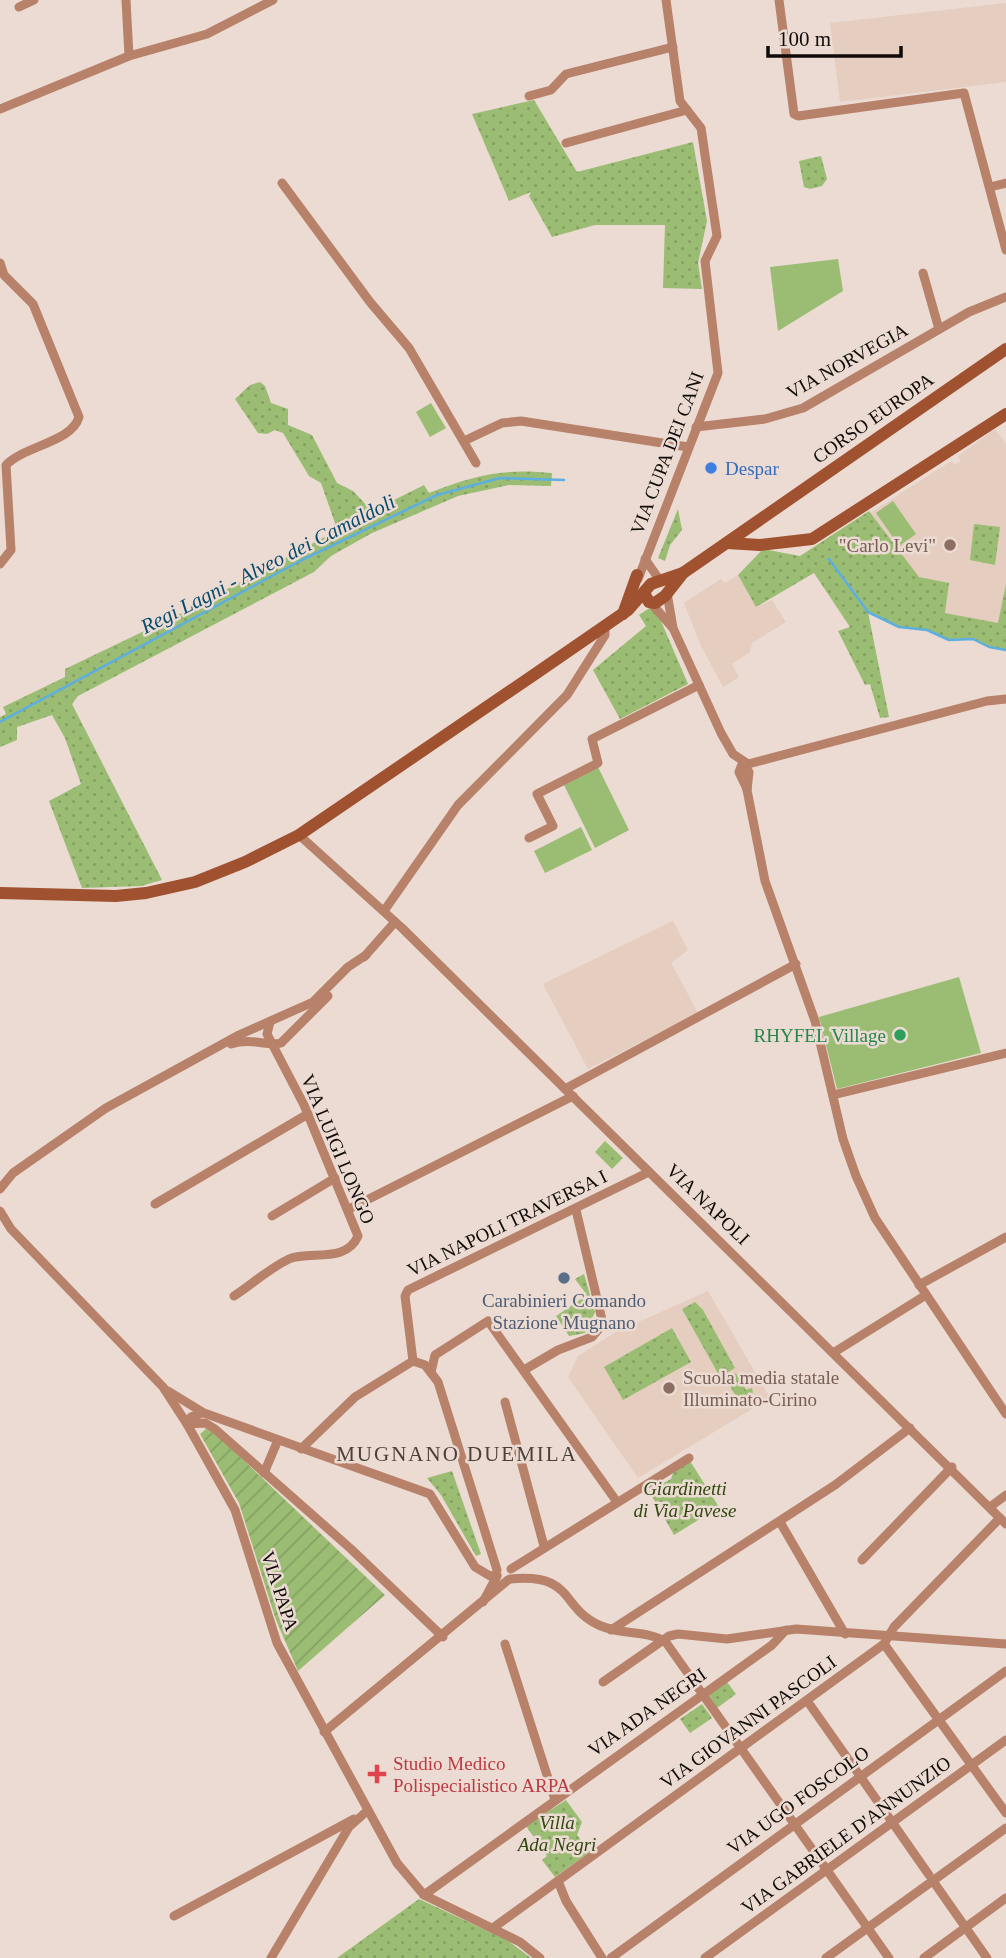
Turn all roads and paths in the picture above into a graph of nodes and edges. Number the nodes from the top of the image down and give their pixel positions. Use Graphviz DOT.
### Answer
graph roads {
  1 [pos="34,0"];
  2 [pos="126,0"];
  3 [pos="273,0"];
  4 [pos="666,0"];
  5 [pos="779,0"];
  6 [pos="19,7"];
  7 [pos="673,47"];
  8 [pos="130,56"];
  9 [pos="529,96"];
  10 [pos="0,109"];
  11 [pos="687,110"];
  12 [pos="566,143"];
  13 [pos="282,183"];
  14 [pos="1006,183"];
  15 [pos="990,187"];
  16 [pos="1006,250"];
  17 [pos="0,263"];
  18 [pos="923,273"];
  19 [pos="1006,297"];
  20 [pos="939,329"];
  21 [pos="1006,349"];
  22 [pos="1006,414"];
  23 [pos="696,427"];
  24 [pos="464,441"];
  25 [pos="688,447"];
  26 [pos="476,463"];
  27 [pos="761,519"];
  28 [pos="727,543"];
  29 [pos="781,543"];
  30 [pos="645,559"];
  31 [pos="0,564"];
  32 [pos="637,575"];
  33 [pos="665,588"];
  34 [pos="647,597"];
  35 [pos="626,612"];
  36 [pos="605,626"];
  37 [pos="673,628"];
  38 [pos="699,685"];
  39 [pos="1006,699"];
  40 [pos="743,762"];
  41 [pos="299,835"];
  42 [pos="528,838"];
  43 [pos="0,893"];
  44 [pos="384,911"];
  45 [pos="395,922"];
  46 [pos="366,955"];
  47 [pos="796,964"];
  48 [pos="301,1007"];
  49 [pos="306,1019"];
  50 [pos="270,1022"];
  51 [pos="272,1045"];
  52 [pos="214,1048"];
  53 [pos="1006,1053"];
  54 [pos="569,1093"];
  55 [pos="833,1095"];
  56 [pos="308,1114"];
  57 [pos="649,1172"];
  58 [pos="335,1178"];
  59 [pos="0,1189"];
  60 [pos="155,1204"];
  61 [pos="349,1209"];
  62 [pos="576,1210"];
  63 [pos="0,1211"];
  64 [pos="272,1216"];
  65 [pos="1006,1237"];
  66 [pos="919,1285"];
  67 [pos="926,1295"];
  68 [pos="234,1296"];
  69 [pos="833,1353"];
  70 [pos="413,1361"];
  71 [pos="524,1370"];
  72 [pos="431,1372"];
  73 [pos="163,1387"];
  74 [pos="505,1402"];
  75 [pos="204,1413"];
  76 [pos="1006,1414"];
  77 [pos="187,1424"];
  78 [pos="910,1428"];
  79 [pos="278,1440"];
  80 [pos="301,1449"];
  81 [pos="689,1458"];
  82 [pos="952,1467"];
  83 [pos="264,1473"];
  84 [pos="1006,1495"];
  85 [pos="617,1502"];
  86 [pos="990,1507"];
  87 [pos="780,1521"];
  88 [pos="1003,1521"];
  89 [pos="544,1546"];
  90 [pos="862,1560"];
  91 [pos="512,1569"];
  92 [pos="497,1574"];
  93 [pos="509,1580"];
  94 [pos="482,1604"];
  95 [pos="611,1630"];
  96 [pos="786,1630"];
  97 [pos="845,1634"];
  98 [pos="443,1637"];
  99 [pos="886,1639"];
  100 [pos="665,1641"];
  101 [pos="505,1644"];
  102 [pos="1006,1644"];
  103 [pos="1006,1671"];
  104 [pos="603,1682"];
  105 [pos="702,1695"];
  106 [pos="808,1702"];
  107 [pos="937,1718"];
  108 [pos="324,1732"];
  109 [pos="1006,1740"];
  110 [pos="741,1748"];
  111 [pos="971,1766"];
  112 [pos="861,1778"];
  113 [pos="555,1800"];
  114 [pos="366,1811"];
  115 [pos="1006,1813"];
  116 [pos="352,1823"];
  117 [pos="892,1823"];
  118 [pos="794,1824"];
  119 [pos="1006,1828"];
  120 [pos="827,1869"];
  121 [pos="931,1878"];
  122 [pos="558,1881"];
  123 [pos="424,1895"];
  124 [pos="1006,1898"];
  125 [pos="174,1916"];
  126 [pos="493,1928"];
  127 [pos="868,1928"];
  128 [pos="966,1928"];
  129 [pos="271,1958"];
  130 [pos="540,1958"];
  131 [pos="602,1958"];
  132 [pos="611,1958"];
  133 [pos="705,1958"];
  134 [pos="826,1958"];
  135 [pos="889,1958"];
  136 [pos="924,1958"];
  137 [pos="987,1958"];
  1 -- 6 [label="street"];
  2 -- 8 [label="street"];
  3 -- 8 [label="street"];
  4 -- 7 [label="street, VIA CUPA DEI CANI"];
  5 -- 15 [label="street"];
  7 -- 9 [label="street"];
  7 -- 11 [label="street, VIA CUPA DEI CANI"];
  8 -- 10 [label="street"];
  11 -- 12 [label="street"];
  11 -- 23 [label="street, VIA CUPA DEI CANI"];
  13 -- 24 [label="street"];
  14 -- 15 [label="street"];
  15 -- 16 [label="street"];
  17 -- 31 [label="street"];
  18 -- 20 [label="street"];
  19 -- 20 [label="street, VIA NORVEGIA"];
  20 -- 23 [label="street, VIA NORVEGIA"];
  21 -- 27 [label="main road, CORSO EUROPA"];
  22 -- 29 [label="main road"];
  23 -- 25 [label="street, VIA CUPA DEI CANI"];
  24 -- 25 [label="street"];
  24 -- 26 [label="street"];
  25 -- 30 [label="street, VIA CUPA DEI CANI"];
  27 -- 28 [label="main road, CORSO EUROPA"];
  27 -- 29 [label="main road"];
  28 -- 29 [label="main road"];
  28 -- 33 [label="main road, CORSO EUROPA"];
  30 -- 32 [label="street, VIA CUPA DEI CANI"];
  30 -- 33 [label="street"];
  32 -- 34 [label="street"];
  32 -- 35 [label="main road"];
  33 -- 34 [label="main road"];
  33 -- 37 [label="street"];
  34 -- 35 [label="main road"];
  34 -- 37 [label="street"];
  35 -- 36 [label="main road"];
  36 -- 41 [label="main road"];
  36 -- 44 [label="street"];
  37 -- 38 [label="street"];
  38 -- 40 [label="street"];
  38 -- 42 [label="street"];
  39 -- 40 [label="street"];
  40 -- 47 [label="street"];
  41 -- 43 [label="main road"];
  41 -- 44 [label="street, VIA NAPOLI"];
  44 -- 45 [label="street, VIA NAPOLI"];
  45 -- 46 [label="street"];
  45 -- 54 [label="street, VIA NAPOLI"];
  46 -- 48 [label="street"];
  46 -- 49 [label="street"];
  47 -- 54 [label="street"];
  47 -- 55 [label="street"];
  48 -- 49 [label="street"];
  48 -- 50 [label="street"];
  49 -- 51 [label="street"];
  50 -- 51 [label="street, VIA LUIGI LONGO"];
  50 -- 52 [label="street"];
  51 -- 52 [label="street"];
  51 -- 56 [label="street, VIA LUIGI LONGO"];
  52 -- 59 [label="street"];
  53 -- 55 [label="street"];
  54 -- 57 [label="street, VIA NAPOLI"];
  54 -- 61 [label="street"];
  55 -- 66 [label="street"];
  56 -- 58 [label="street, VIA LUIGI LONGO"];
  56 -- 60 [label="street"];
  57 -- 62 [label="street, VIA NAPOLI TRAVERSA I"];
  57 -- 69 [label="street, VIA NAPOLI"];
  58 -- 61 [label="street, VIA LUIGI LONGO"];
  58 -- 64 [label="street"];
  61 -- 68 [label="street, VIA LUIGI LONGO"];
  62 -- 70 [label="street, VIA NAPOLI TRAVERSA I"];
  62 -- 71 [label="street"];
  63 -- 73 [label="street, VIA PAPA"];
  65 -- 66 [label="street"];
  66 -- 67 [label="street"];
  67 -- 69 [label="street"];
  67 -- 76 [label="street"];
  69 -- 78 [label="street, VIA NAPOLI"];
  70 -- 72 [label="street"];
  70 -- 80 [label="street"];
  71 -- 72 [label="street"];
  71 -- 85 [label="street"];
  72 -- 92 [label="street"];
  73 -- 75 [label="street"];
  73 -- 77 [label="street, VIA PAPA"];
  74 -- 89 [label="street"];
  75 -- 77 [label="street"];
  75 -- 79 [label="street"];
  77 -- 83 [label="street"];
  77 -- 108 [label="street, VIA PAPA"];
  78 -- 82 [label="street, VIA NAPOLI"];
  78 -- 87 [label="street"];
  79 -- 80 [label="street"];
  79 -- 83 [label="street"];
  80 -- 92 [label="street"];
  81 -- 85 [label="street"];
  82 -- 86 [label="street, VIA NAPOLI"];
  82 -- 90 [label="street"];
  83 -- 98 [label="street"];
  84 -- 86 [label="street"];
  85 -- 89 [label="street"];
  86 -- 88 [label="street, VIA NAPOLI"];
  87 -- 95 [label="street"];
  87 -- 97 [label="street"];
  88 -- 99 [label="street, VIA GIOVANNI PASCOLI"];
  89 -- 91 [label="street"];
  91 -- 92 [label="street"];
  91 -- 93 [label="street"];
  92 -- 93 [label="street"];
  92 -- 94 [label="street"];
  93 -- 94 [label="street"];
  93 -- 95 [label="street"];
  94 -- 98 [label="street"];
  95 -- 100 [label="street"];
  96 -- 97 [label="street"];
  96 -- 100 [label="street"];
  96 -- 105 [label="street, VIA ADA NEGRI"];
  97 -- 99 [label="street"];
  98 -- 108 [label="street"];
  99 -- 102 [label="street"];
  99 -- 106 [label="street, VIA GIOVANNI PASCOLI"];
  99 -- 107 [label="street"];
  100 -- 104 [label="street"];
  100 -- 105 [label="street"];
  101 -- 113 [label="street"];
  103 -- 107 [label="street, VIA UGO FOSCOLO"];
  105 -- 110 [label="street"];
  105 -- 113 [label="street, VIA ADA NEGRI"];
  106 -- 110 [label="street, VIA GIOVANNI PASCOLI"];
  106 -- 112 [label="street"];
  107 -- 111 [label="street"];
  107 -- 112 [label="street, VIA UGO FOSCOLO"];
  108 -- 114 [label="street, VIA PAPA"];
  109 -- 111 [label="street, VIA GABRIELE D'ANNUNZIO"];
  110 -- 118 [label="street"];
  110 -- 122 [label="street, VIA GIOVANNI PASCOLI"];
  111 -- 115 [label="street"];
  111 -- 117 [label="street, VIA GABRIELE D'ANNUNZIO"];
  112 -- 117 [label="street"];
  112 -- 118 [label="street, VIA UGO FOSCOLO"];
  113 -- 123 [label="street, VIA ADA NEGRI"];
  114 -- 116 [label="street"];
  114 -- 123 [label="street, VIA PAPA"];
  116 -- 125 [label="street"];
  116 -- 129 [label="street"];
  117 -- 120 [label="street, VIA GABRIELE D'ANNUNZIO"];
  117 -- 121 [label="street"];
  118 -- 120 [label="street"];
  118 -- 132 [label="street, VIA UGO FOSCOLO"];
  119 -- 121 [label="street"];
  120 -- 127 [label="street"];
  120 -- 133 [label="street, VIA GABRIELE D'ANNUNZIO"];
  121 -- 127 [label="street"];
  121 -- 128 [label="street"];
  122 -- 126 [label="street, VIA GIOVANNI PASCOLI"];
  122 -- 131 [label="street"];
  123 -- 126 [label="street, VIA PAPA"];
  124 -- 128 [label="street"];
  126 -- 130 [label="street, VIA PAPA"];
  127 -- 134 [label="street"];
  127 -- 135 [label="street"];
  128 -- 136 [label="street"];
  128 -- 137 [label="street"];
}
